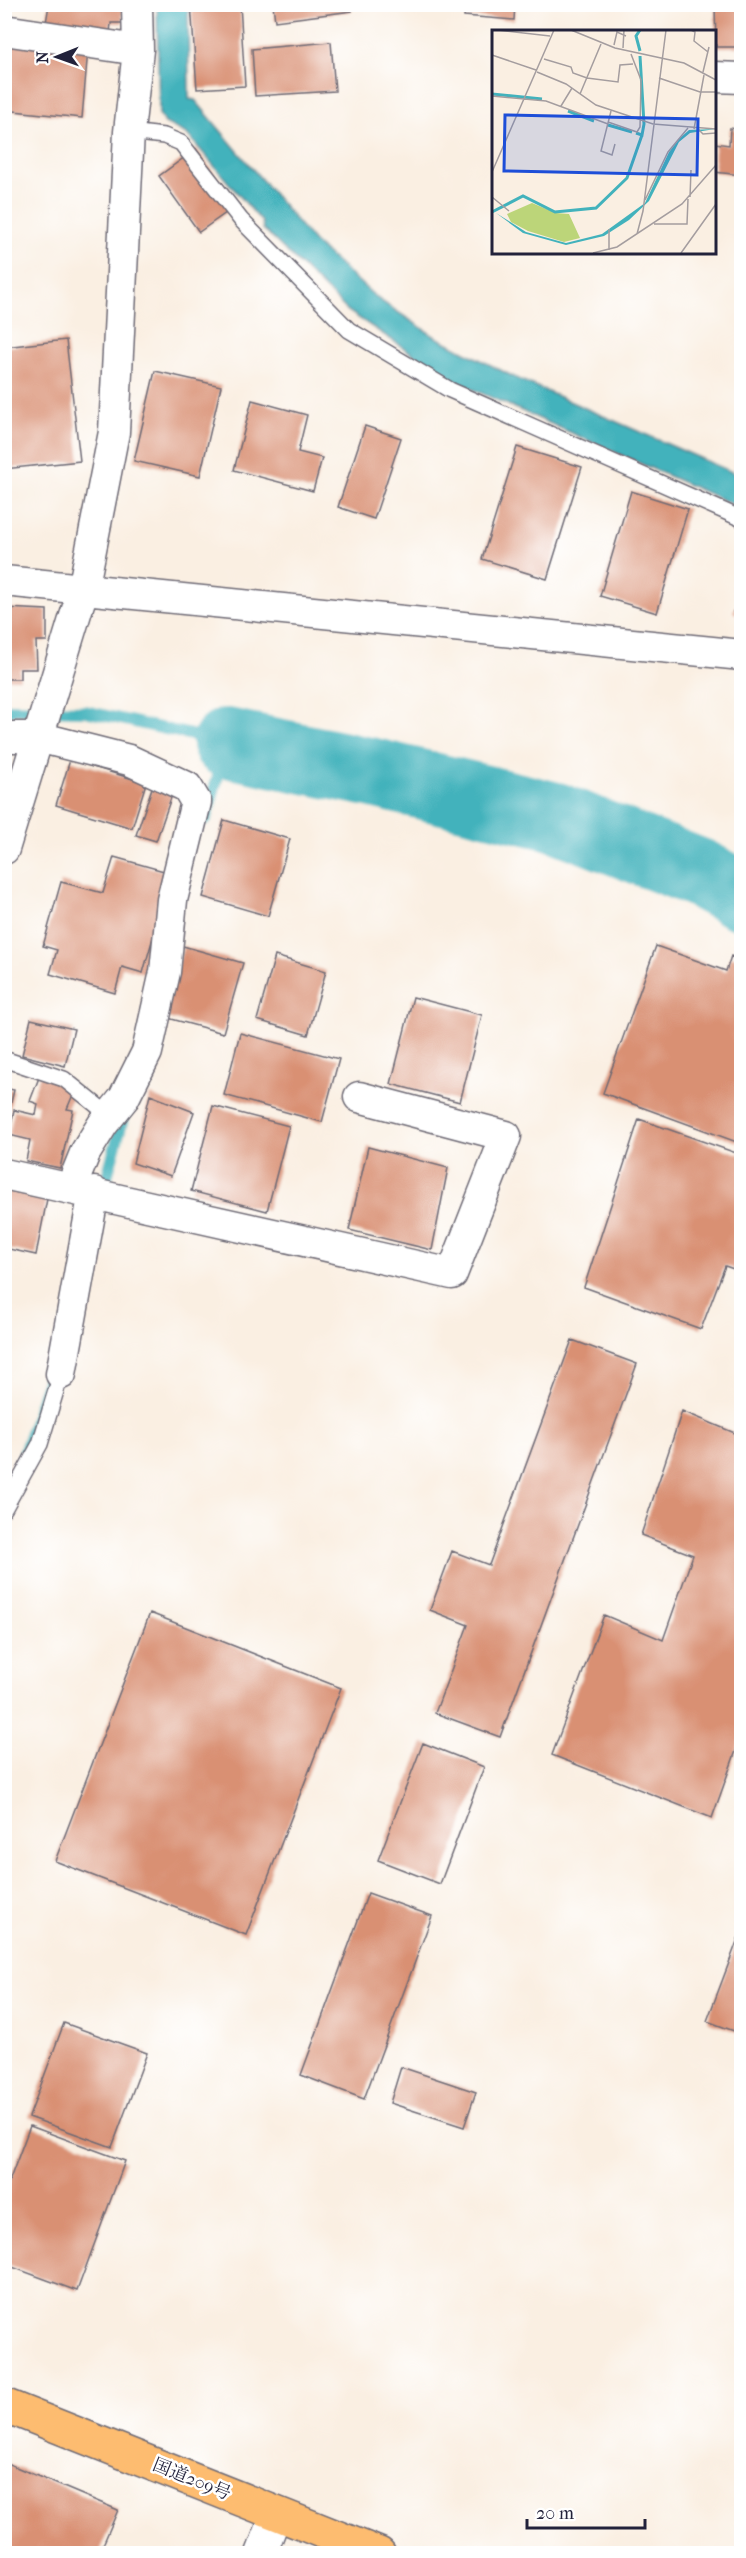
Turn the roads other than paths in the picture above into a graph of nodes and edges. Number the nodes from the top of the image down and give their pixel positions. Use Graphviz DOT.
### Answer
graph roads {
  1 [pos="137,4"];
  2 [pos="4,30"];
  3 [pos="138,50"];
  4 [pos="716,77"];
  5 [pos="741,78"];
  6 [pos="129,132"];
  7 [pos="741,519"];
  8 [pos="4,581"];
  9 [pos="83,590"];
  10 [pos="741,655"];
  11 [pos="38,736"];
  12 [pos="4,737"];
  13 [pos="4,849"];
  14 [pos="4,1059"];
  15 [pos="359,1097"];
  16 [pos="110,1116"];
  17 [pos="4,1174"];
  18 [pos="83,1190"];
  19 [pos="61,1374"];
  20 [pos="4,1509"];
  21 [pos="4,2405"];
  22 [pos="277,2513"];
  23 [pos="261,2553"];
  24 [pos="379,2553"];
  1 -- 3 [label="street"];
  2 -- 3 [label="street"];
  3 -- 6 [label="street"];
  4 -- 5 [label="street"];
  6 -- 7 [label="lane"];
  6 -- 9 [label="street"];
  8 -- 9 [label="street"];
  9 -- 10 [label="street"];
  9 -- 11 [label="street"];
  11 -- 12 [label="street"];
  11 -- 13 [label="street"];
  11 -- 16 [label="street"];
  14 -- 16 [label="lane"];
  15 -- 18 [label="street"];
  16 -- 18 [label="street"];
  17 -- 18 [label="street"];
  18 -- 19 [label="street"];
  19 -- 20 [label="lane"];
  21 -- 22 [label="highway, 国道209号"];
  22 -- 23 [label="street"];
  22 -- 24 [label="highway, 国道209号"];
}
